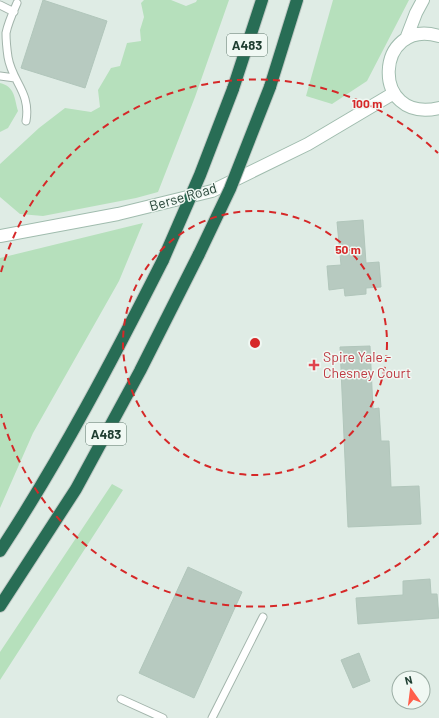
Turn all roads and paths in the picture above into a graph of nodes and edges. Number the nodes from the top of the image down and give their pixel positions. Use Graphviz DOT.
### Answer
graph roads {
  1 [pos="262,0"];
  2 [pos="297,0"];
  3 [pos="423,0"];
  4 [pos="17,3"];
  5 [pos="0,5"];
  6 [pos="14,12"];
  7 [pos="439,36"];
  8 [pos="406,39"];
  9 [pos="0,76"];
  10 [pos="15,78"];
  11 [pos="394,93"];
  12 [pos="439,108"];
  13 [pos="26,121"];
  14 [pos="0,236"];
  15 [pos="0,551"];
  16 [pos="0,606"];
  17 [pos="264,617"];
  18 [pos="122,699"];
  19 [pos="163,718"];
  20 [pos="212,718"];
  1 -- 15 [label="highway, A483, bridge"];
  2 -- 16 [label="highway, A483, bridge"];
  3 -- 8 [label="main road"];
  4 -- 6 [label="lane"];
  5 -- 6 [label="lane"];
  6 -- 10 [label="lane"];
  7 -- 8 [label="main road"];
  8 -- 11 [label="main road"];
  9 -- 10 [label="lane"];
  10 -- 13 [label="lane"];
  11 -- 12 [label="main road"];
  11 -- 14 [label="main road, Berse Road"];
  17 -- 20 [label="lane"];
  18 -- 19 [label="lane"];
}
